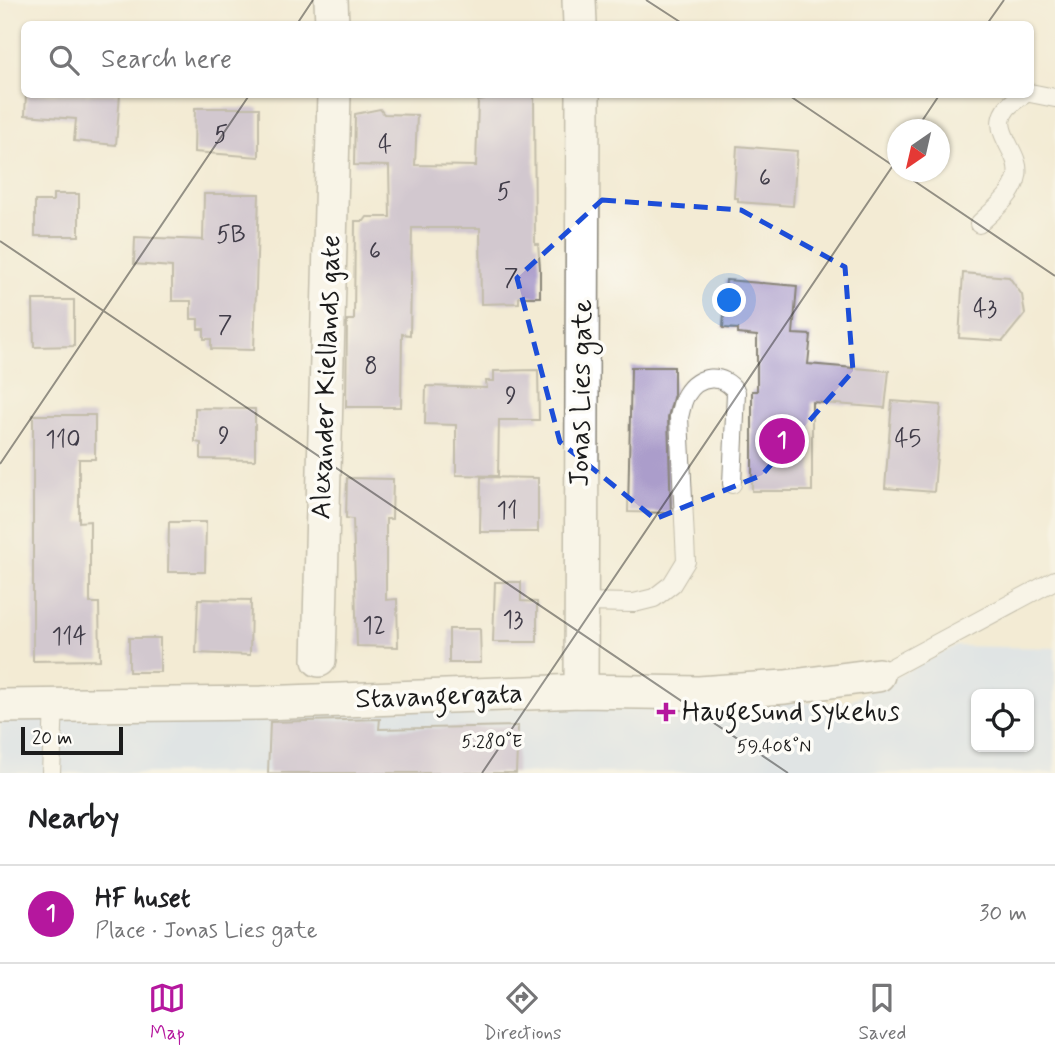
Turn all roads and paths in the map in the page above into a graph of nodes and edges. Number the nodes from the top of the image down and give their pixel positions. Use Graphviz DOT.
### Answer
graph roads {
  1 [pos="331,0"];
  2 [pos="579,0"];
  3 [pos="332,21"];
  4 [pos="580,21"];
  5 [pos="1034,94"];
  6 [pos="334,98"];
  7 [pos="583,98"];
  8 [pos="1020,98"];
  9 [pos="1055,98"];
  10 [pos="979,224"];
  11 [pos="732,484"];
  12 [pos="1055,580"];
  13 [pos="580,602"];
  14 [pos="319,660"];
  15 [pos="878,675"];
  16 [pos="581,691"];
  17 [pos="0,706"];
  18 [pos="54,706"];
  19 [pos="51,773"];
  1 -- 3 [label="street"];
  2 -- 4 [label="street"];
  5 -- 9 [label="lane"];
  6 -- 14 [label="street, Alexander Kiellands gate"];
  7 -- 13 [label="street, Jonas Lies gate"];
  8 -- 10 [label="lane"];
  11 -- 13 [label="lane"];
  12 -- 15 [label="lane"];
  13 -- 16 [label="street, Jonas Lies gate"];
  15 -- 16 [label="street, Stavangergata"];
  16 -- 18 [label="street, Stavangergata"];
  17 -- 18 [label="street, Stavangergata"];
  18 -- 19 [label="lane"];
}
